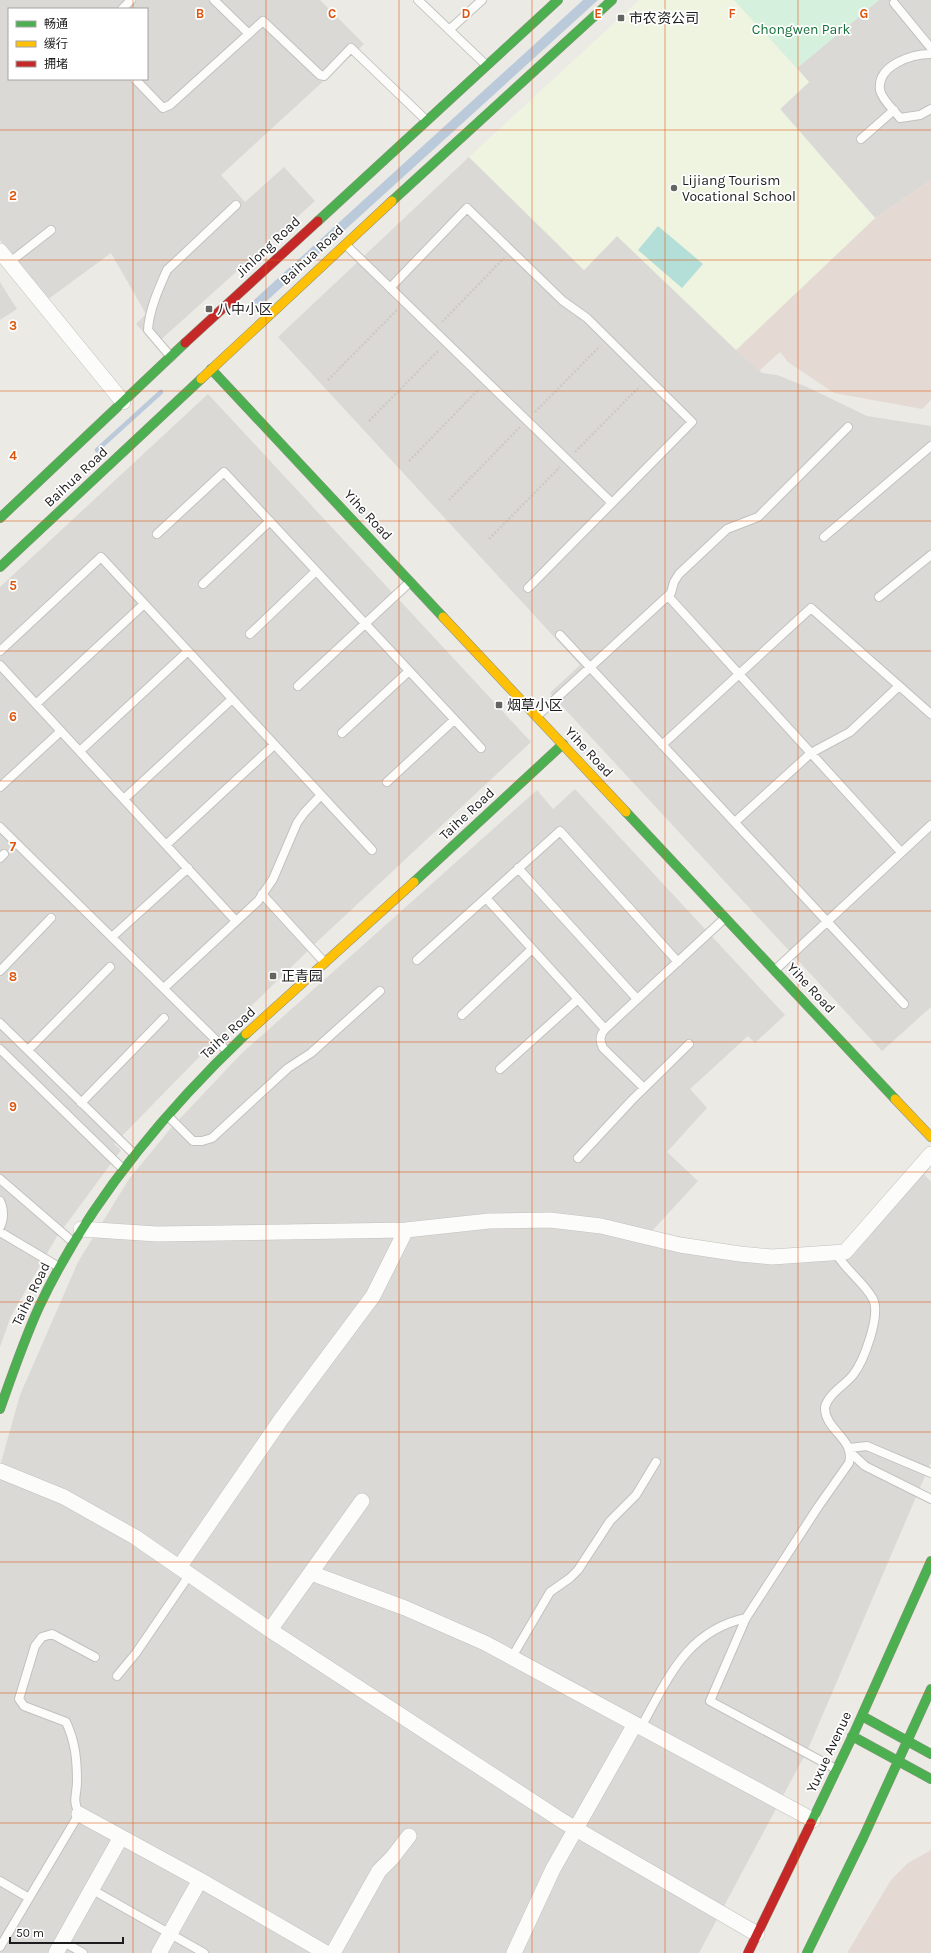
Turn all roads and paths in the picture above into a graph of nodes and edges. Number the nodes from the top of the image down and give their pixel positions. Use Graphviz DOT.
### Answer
graph roads {
  1 [pos="130,0"];
  2 [pos="214,0"];
  3 [pos="418,0"];
  4 [pos="482,0"];
  5 [pos="558,0"];
  6 [pos="612,0"];
  7 [pos="894,3"];
  8 [pos="123,8"];
  9 [pos="449,30"];
  10 [pos="249,34"];
  11 [pos="931,48"];
  12 [pos="931,54"];
  13 [pos="486,65"];
  14 [pos="136,80"];
  15 [pos="931,109"];
  16 [pos="894,110"];
  17 [pos="426,120"];
  18 [pos="861,139"];
  19 [pos="236,205"];
  20 [pos="51,230"];
  21 [pos="345,244"];
  22 [pos="511,250"];
  23 [pos="5,257"];
  24 [pos="390,288"];
  25 [pos="405,302"];
  26 [pos="434,330"];
  27 [pos="446,342"];
  28 [pos="171,357"];
  29 [pos="211,368"];
  30 [pos="328,380"];
  31 [pos="487,382"];
  32 [pos="123,402"];
  33 [pos="369,421"];
  34 [pos="848,427"];
  35 [pos="931,446"];
  36 [pos="410,460"];
  37 [pos="612,503"];
  38 [pos="0,518"];
  39 [pos="270,521"];
  40 [pos="157,534"];
  41 [pos="824,538"];
  42 [pos="931,555"];
  43 [pos="0,567"];
  44 [pos="316,571"];
  45 [pos="410,581"];
  46 [pos="203,584"];
  47 [pos="528,588"];
  48 [pos="668,596"];
  49 [pos="879,597"];
  50 [pos="144,604"];
  51 [pos="365,624"];
  52 [pos="250,634"];
  53 [pos="560,635"];
  54 [pos="0,651"];
  55 [pos="188,651"];
  56 [pos="0,665"];
  57 [pos="590,667"];
  58 [pos="409,671"];
  59 [pos="739,674"];
  60 [pos="298,686"];
  61 [pos="899,686"];
  62 [pos="232,699"];
  63 [pos="36,704"];
  64 [pos="931,714"];
  65 [pos="537,716"];
  66 [pos="454,720"];
  67 [pos="61,731"];
  68 [pos="342,733"];
  69 [pos="563,744"];
  70 [pos="274,745"];
  71 [pos="662,745"];
  72 [pos="481,748"];
  73 [pos="80,751"];
  74 [pos="811,753"];
  75 [pos="387,782"];
  76 [pos="0,787"];
  77 [pos="321,795"];
  78 [pos="124,799"];
  79 [pos="735,822"];
  80 [pos="931,825"];
  81 [pos="0,827"];
  82 [pos="166,845"];
  83 [pos="372,850"];
  84 [pos="901,852"];
  85 [pos="188,868"];
  86 [pos="518,868"];
  87 [pos="262,894"];
  88 [pos="486,898"];
  89 [pos="725,917"];
  90 [pos="51,918"];
  91 [pos="236,921"];
  92 [pos="826,921"];
  93 [pos="112,937"];
  94 [pos="532,949"];
  95 [pos="417,960"];
  96 [pos="678,962"];
  97 [pos="325,963"];
  98 [pos="110,967"];
  99 [pos="775,970"];
  100 [pos="0,971"];
  101 [pos="164,988"];
  102 [pos="380,991"];
  103 [pos="578,999"];
  104 [pos="637,999"];
  105 [pos="904,1004"];
  106 [pos="462,1015"];
  107 [pos="164,1018"];
  108 [pos="0,1023"];
  109 [pos="605,1029"];
  110 [pos="689,1044"];
  111 [pos="0,1049"];
  112 [pos="28,1050"];
  113 [pos="228,1051"];
  114 [pos="500,1070"];
  115 [pos="644,1088"];
  116 [pos="81,1103"];
  117 [pos="167,1115"];
  118 [pos="931,1137"];
  119 [pos="134,1154"];
  120 [pos="931,1154"];
  121 [pos="578,1158"];
  122 [pos="122,1168"];
  123 [pos="0,1179"];
  124 [pos="0,1201"];
  125 [pos="0,1227"];
  126 [pos="81,1229"];
  127 [pos="406,1230"];
  128 [pos="0,1232"];
  129 [pos="73,1242"];
  130 [pos="836,1253"];
  131 [pos="59,1267"];
  132 [pos="0,1409"];
  133 [pos="850,1450"];
  134 [pos="656,1462"];
  135 [pos="0,1471"];
  136 [pos="931,1473"];
  137 [pos="931,1499"];
  138 [pos="362,1501"];
  139 [pos="931,1561"];
  140 [pos="185,1570"];
  141 [pos="311,1573"];
  142 [pos="746,1618"];
  143 [pos="270,1630"];
  144 [pos="95,1656"];
  145 [pos="512,1657"];
  146 [pos="117,1676"];
  147 [pos="931,1690"];
  148 [pos="862,1716"];
  149 [pos="638,1726"];
  150 [pos="852,1736"];
  151 [pos="908,1741"];
  152 [pos="931,1754"];
  153 [pos="899,1760"];
  154 [pos="836,1770"];
  155 [pos="931,1779"];
  156 [pos="79,1814"];
  157 [pos="813,1820"];
  158 [pos="576,1829"];
  159 [pos="409,1836"];
  160 [pos="121,1837"];
  161 [pos="200,1880"];
  162 [pos="0,1881"];
  163 [pos="91,1889"];
  164 [pos="29,1898"];
  165 [pos="170,1934"];
  166 [pos="757,1934"];
  167 [pos="0,1947"];
  168 [pos="59,1947"];
  169 [pos="83,1953"];
  170 [pos="159,1953"];
  171 [pos="204,1953"];
  172 [pos="326,1953"];
  173 [pos="333,1953"];
  174 [pos="514,1953"];
  175 [pos="748,1953"];
  176 [pos="807,1953"];
  1 -- 8 [label="lane"];
  2 -- 10 [label="lane"];
  3 -- 9 [label="lane"];
  4 -- 9 [label="lane"];
  5 -- 13 [label="main road, Jinlong Road"];
  6 -- 21 [label="main road, Baihua Road"];
  7 -- 11 [label="lane"];
  9 -- 13 [label="lane"];
  10 -- 14 [label="lane"];
  10 -- 17 [label="lane"];
  12 -- 16 [label="lane"];
  13 -- 17 [label="main road, Jinlong Road"];
  15 -- 16 [label="lane"];
  16 -- 18 [label="lane"];
  17 -- 28 [label="main road, Jinlong Road"];
  19 -- 28 [label="lane"];
  20 -- 23 [label="lane"];
  21 -- 24 [label="lane"];
  21 -- 29 [label="main road, Baihua Road"];
  22 -- 24 [label="lane"];
  22 -- 26 [label="path"];
  22 -- 37 [label="lane"];
  23 -- 32 [label="street"];
  24 -- 25 [label="lane"];
  25 -- 26 [label="lane"];
  25 -- 30 [label="path"];
  26 -- 27 [label="lane"];
  27 -- 31 [label="lane"];
  27 -- 33 [label="path"];
  28 -- 32 [label="main road, Jinlong Road"];
  29 -- 43 [label="main road, Baihua Road"];
  29 -- 45 [label="main road, Yihe Road"];
  31 -- 36 [label="path"];
  31 -- 37 [label="lane"];
  32 -- 38 [label="main road, Jinlong Road"];
  34 -- 48 [label="lane"];
  35 -- 41 [label="lane"];
  37 -- 47 [label="lane"];
  39 -- 40 [label="lane"];
  39 -- 44 [label="lane"];
  39 -- 46 [label="lane"];
  42 -- 49 [label="lane"];
  44 -- 51 [label="lane"];
  44 -- 52 [label="lane"];
  45 -- 51 [label="lane"];
  45 -- 65 [label="main road, Yihe Road"];
  48 -- 57 [label="lane"];
  48 -- 59 [label="lane"];
  50 -- 54 [label="lane"];
  50 -- 55 [label="lane"];
  50 -- 63 [label="lane"];
  51 -- 58 [label="lane"];
  51 -- 60 [label="lane"];
  53 -- 57 [label="lane"];
  55 -- 62 [label="lane"];
  55 -- 73 [label="lane"];
  56 -- 63 [label="lane"];
  57 -- 65 [label="lane"];
  57 -- 71 [label="lane"];
  58 -- 66 [label="lane"];
  58 -- 68 [label="lane"];
  59 -- 61 [label="lane"];
  59 -- 71 [label="lane"];
  59 -- 74 [label="lane"];
  61 -- 64 [label="lane"];
  61 -- 74 [label="lane"];
  62 -- 70 [label="lane"];
  62 -- 78 [label="lane"];
  63 -- 67 [label="lane"];
  65 -- 69 [label="main road, Yihe Road"];
  66 -- 72 [label="lane"];
  66 -- 75 [label="lane"];
  67 -- 73 [label="lane"];
  67 -- 76 [label="lane"];
  69 -- 89 [label="main road, Yihe Road"];
  69 -- 97 [label="main road, Taihe Road"];
  70 -- 77 [label="lane"];
  70 -- 82 [label="lane"];
  71 -- 79 [label="lane"];
  73 -- 78 [label="lane"];
  74 -- 79 [label="lane"];
  74 -- 84 [label="lane"];
  77 -- 83 [label="lane"];
  77 -- 87 [label="lane"];
  78 -- 82 [label="lane"];
  79 -- 92 [label="lane"];
  80 -- 84 [label="lane"];
  81 -- 93 [label="lane"];
  82 -- 85 [label="lane"];
  84 -- 92 [label="lane"];
  85 -- 91 [label="lane"];
  85 -- 93 [label="lane"];
  86 -- 88 [label="lane"];
  86 -- 96 [label="lane"];
  86 -- 104 [label="lane"];
  87 -- 91 [label="lane"];
  87 -- 97 [label="lane"];
  88 -- 94 [label="lane"];
  88 -- 95 [label="lane"];
  89 -- 96 [label="lane"];
  89 -- 99 [label="main road, Yihe Road"];
  90 -- 100 [label="lane"];
  91 -- 101 [label="lane"];
  92 -- 99 [label="lane"];
  92 -- 105 [label="lane"];
  93 -- 101 [label="lane"];
  94 -- 103 [label="lane"];
  94 -- 106 [label="lane"];
  96 -- 104 [label="lane"];
  97 -- 113 [label="main road, Taihe Road"];
  98 -- 112 [label="lane"];
  99 -- 118 [label="main road, Yihe Road"];
  101 -- 113 [label="lane"];
  102 -- 117 [label="lane"];
  103 -- 109 [label="lane"];
  103 -- 114 [label="lane"];
  104 -- 109 [label="lane"];
  107 -- 116 [label="lane"];
  108 -- 112 [label="lane"];
  109 -- 115 [label="lane"];
  110 -- 115 [label="lane"];
  111 -- 122 [label="lane"];
  112 -- 116 [label="lane"];
  113 -- 117 [label="main road, Taihe Road"];
  115 -- 121 [label="lane"];
  116 -- 119 [label="lane"];
  117 -- 119 [label="main road, Taihe Road"];
  119 -- 122 [label="main road, Taihe Road"];
  120 -- 130 [label="street"];
  122 -- 126 [label="main road, Taihe Road"];
  123 -- 129 [label="lane"];
  124 -- 125 [label="lane"];
  126 -- 127 [label="street"];
  126 -- 129 [label="main road, Taihe Road"];
  127 -- 130 [label="street"];
  127 -- 140 [label="street"];
  128 -- 131 [label="lane"];
  129 -- 131 [label="main road, Taihe Road"];
  130 -- 133 [label="lane"];
  131 -- 132 [label="main road, Taihe Road"];
  133 -- 136 [label="lane"];
  133 -- 137 [label="lane"];
  133 -- 142 [label="lane"];
  134 -- 145 [label="lane"];
  135 -- 140 [label="street"];
  138 -- 141 [label="street"];
  139 -- 148 [label="main road, Yuxue Avenue"];
  140 -- 143 [label="street"];
  140 -- 146 [label="lane"];
  141 -- 143 [label="street"];
  141 -- 145 [label="street"];
  142 -- 149 [label="lane"];
  142 -- 154 [label="lane"];
  143 -- 158 [label="street"];
  144 -- 156 [label="lane"];
  145 -- 149 [label="street"];
  147 -- 151 [label="main road"];
  148 -- 150 [label="main road, Yuxue Avenue"];
  148 -- 151 [label="main road"];
  149 -- 157 [label="street"];
  149 -- 158 [label="street"];
  150 -- 153 [label="main road"];
  150 -- 154 [label="main road, Yuxue Avenue"];
  151 -- 152 [label="main road"];
  151 -- 153 [label="main road"];
  153 -- 155 [label="main road"];
  153 -- 176 [label="main road"];
  154 -- 157 [label="main road, Yuxue Avenue"];
  156 -- 160 [label="street"];
  156 -- 164 [label="lane"];
  157 -- 166 [label="main road, Yuxue Avenue"];
  158 -- 166 [label="street"];
  158 -- 174 [label="street"];
  159 -- 173 [label="street"];
  160 -- 161 [label="street"];
  160 -- 163 [label="street"];
  161 -- 165 [label="street"];
  161 -- 172 [label="street"];
  162 -- 164 [label="lane"];
  163 -- 165 [label="lane"];
  163 -- 168 [label="street"];
  164 -- 167 [label="lane"];
  165 -- 170 [label="street"];
  165 -- 171 [label="lane"];
  166 -- 175 [label="main road, Yuxue Avenue"];
  168 -- 169 [label="lane"];
}
